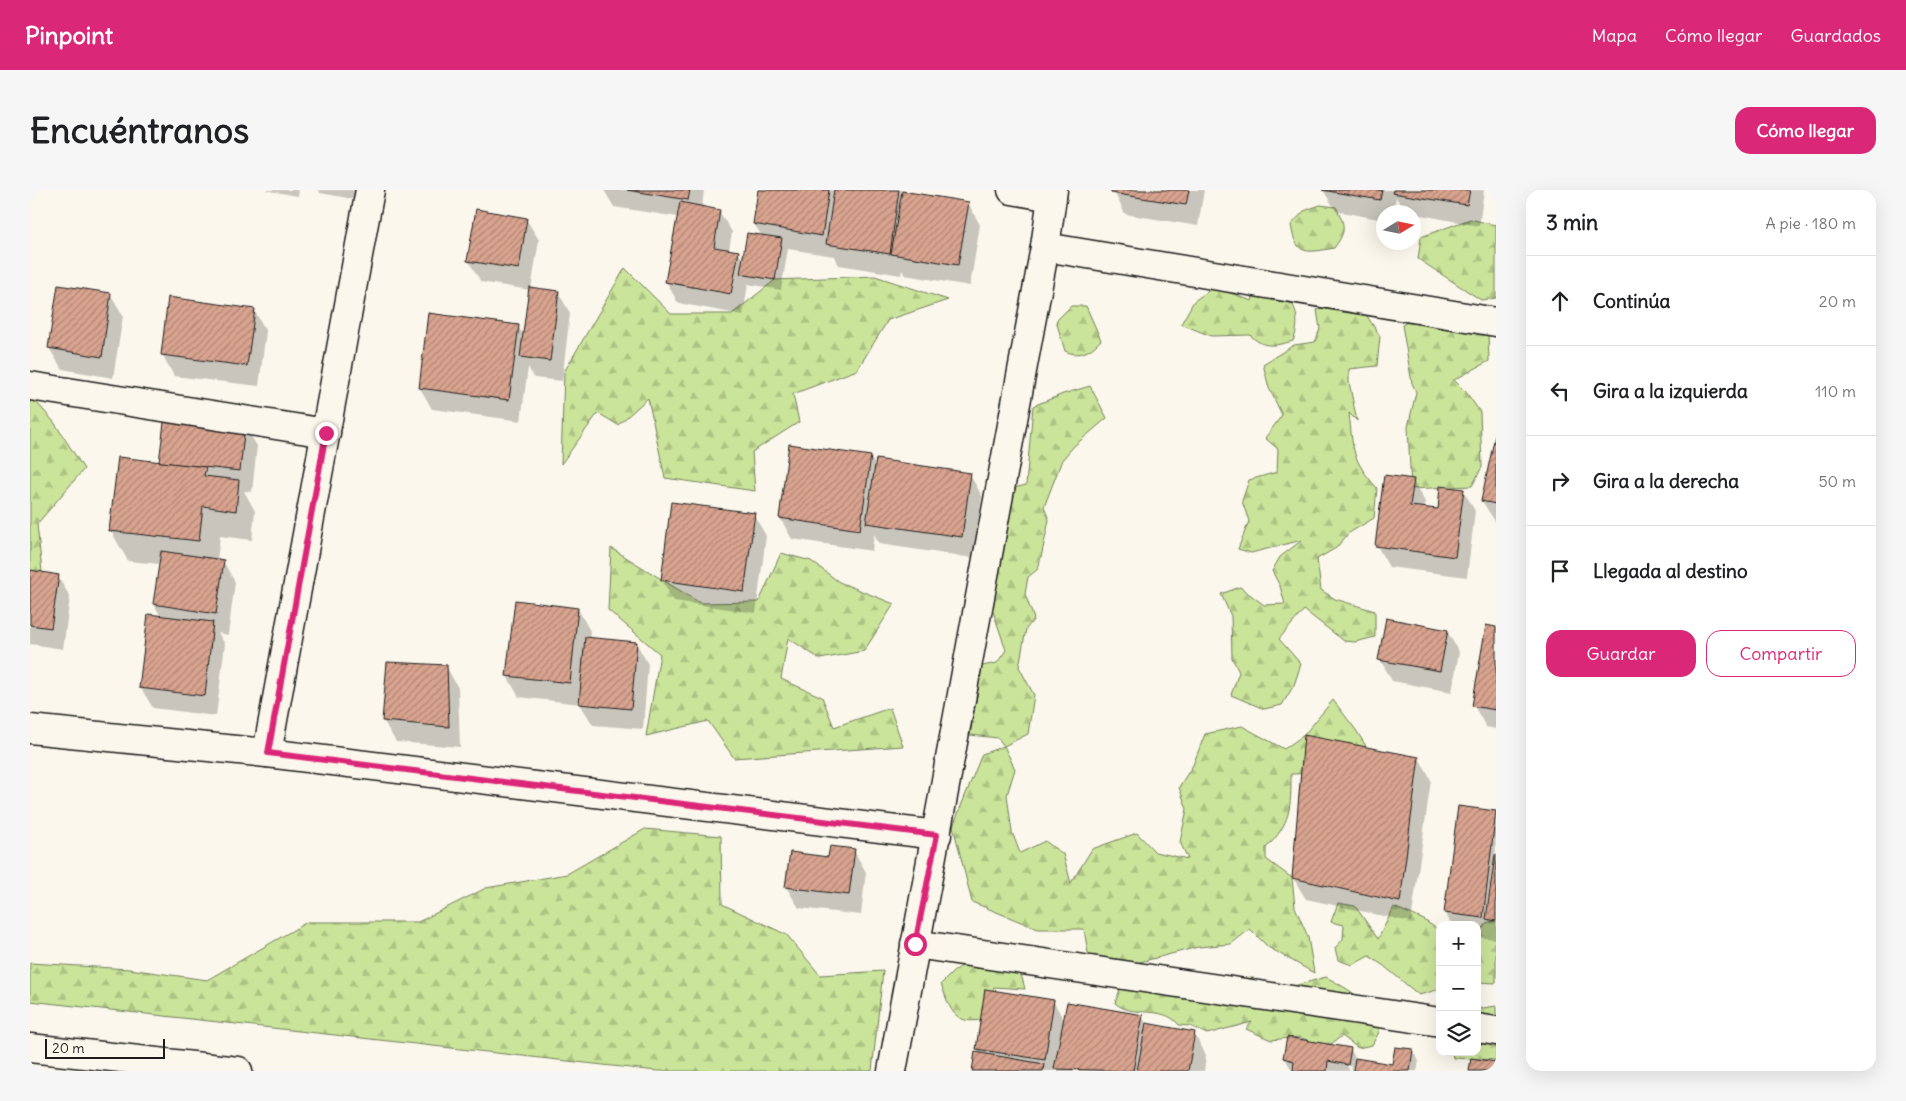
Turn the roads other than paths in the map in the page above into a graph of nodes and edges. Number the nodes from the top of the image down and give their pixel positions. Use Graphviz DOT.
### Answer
graph roads {
  1 [pos="370,190"];
  2 [pos="1012,190"];
  3 [pos="1052,193"];
  4 [pos="1045,247"];
  5 [pos="1496,322"];
  6 [pos="30,386"];
  7 [pos="326,433"];
  8 [pos="30,729"];
  9 [pos="268,753"];
  10 [pos="937,835"];
  11 [pos="915,944"];
  12 [pos="1436,1021"];
  13 [pos="1481,1029"];
  14 [pos="1496,1031"];
  15 [pos="30,1048"];
  16 [pos="222,1070"];
  17 [pos="892,1071"];
  1 -- 7 [label="street"];
  2 -- 3 [label="street"];
  3 -- 4 [label="street"];
  4 -- 5 [label="street"];
  4 -- 10 [label="street"];
  6 -- 7 [label="street"];
  7 -- 9 [label="street"];
  8 -- 9 [label="street"];
  9 -- 10 [label="street"];
  10 -- 11 [label="street"];
  11 -- 12 [label="street"];
  11 -- 17 [label="street"];
  13 -- 14 [label="street"];
  15 -- 16 [label="street"];
}
